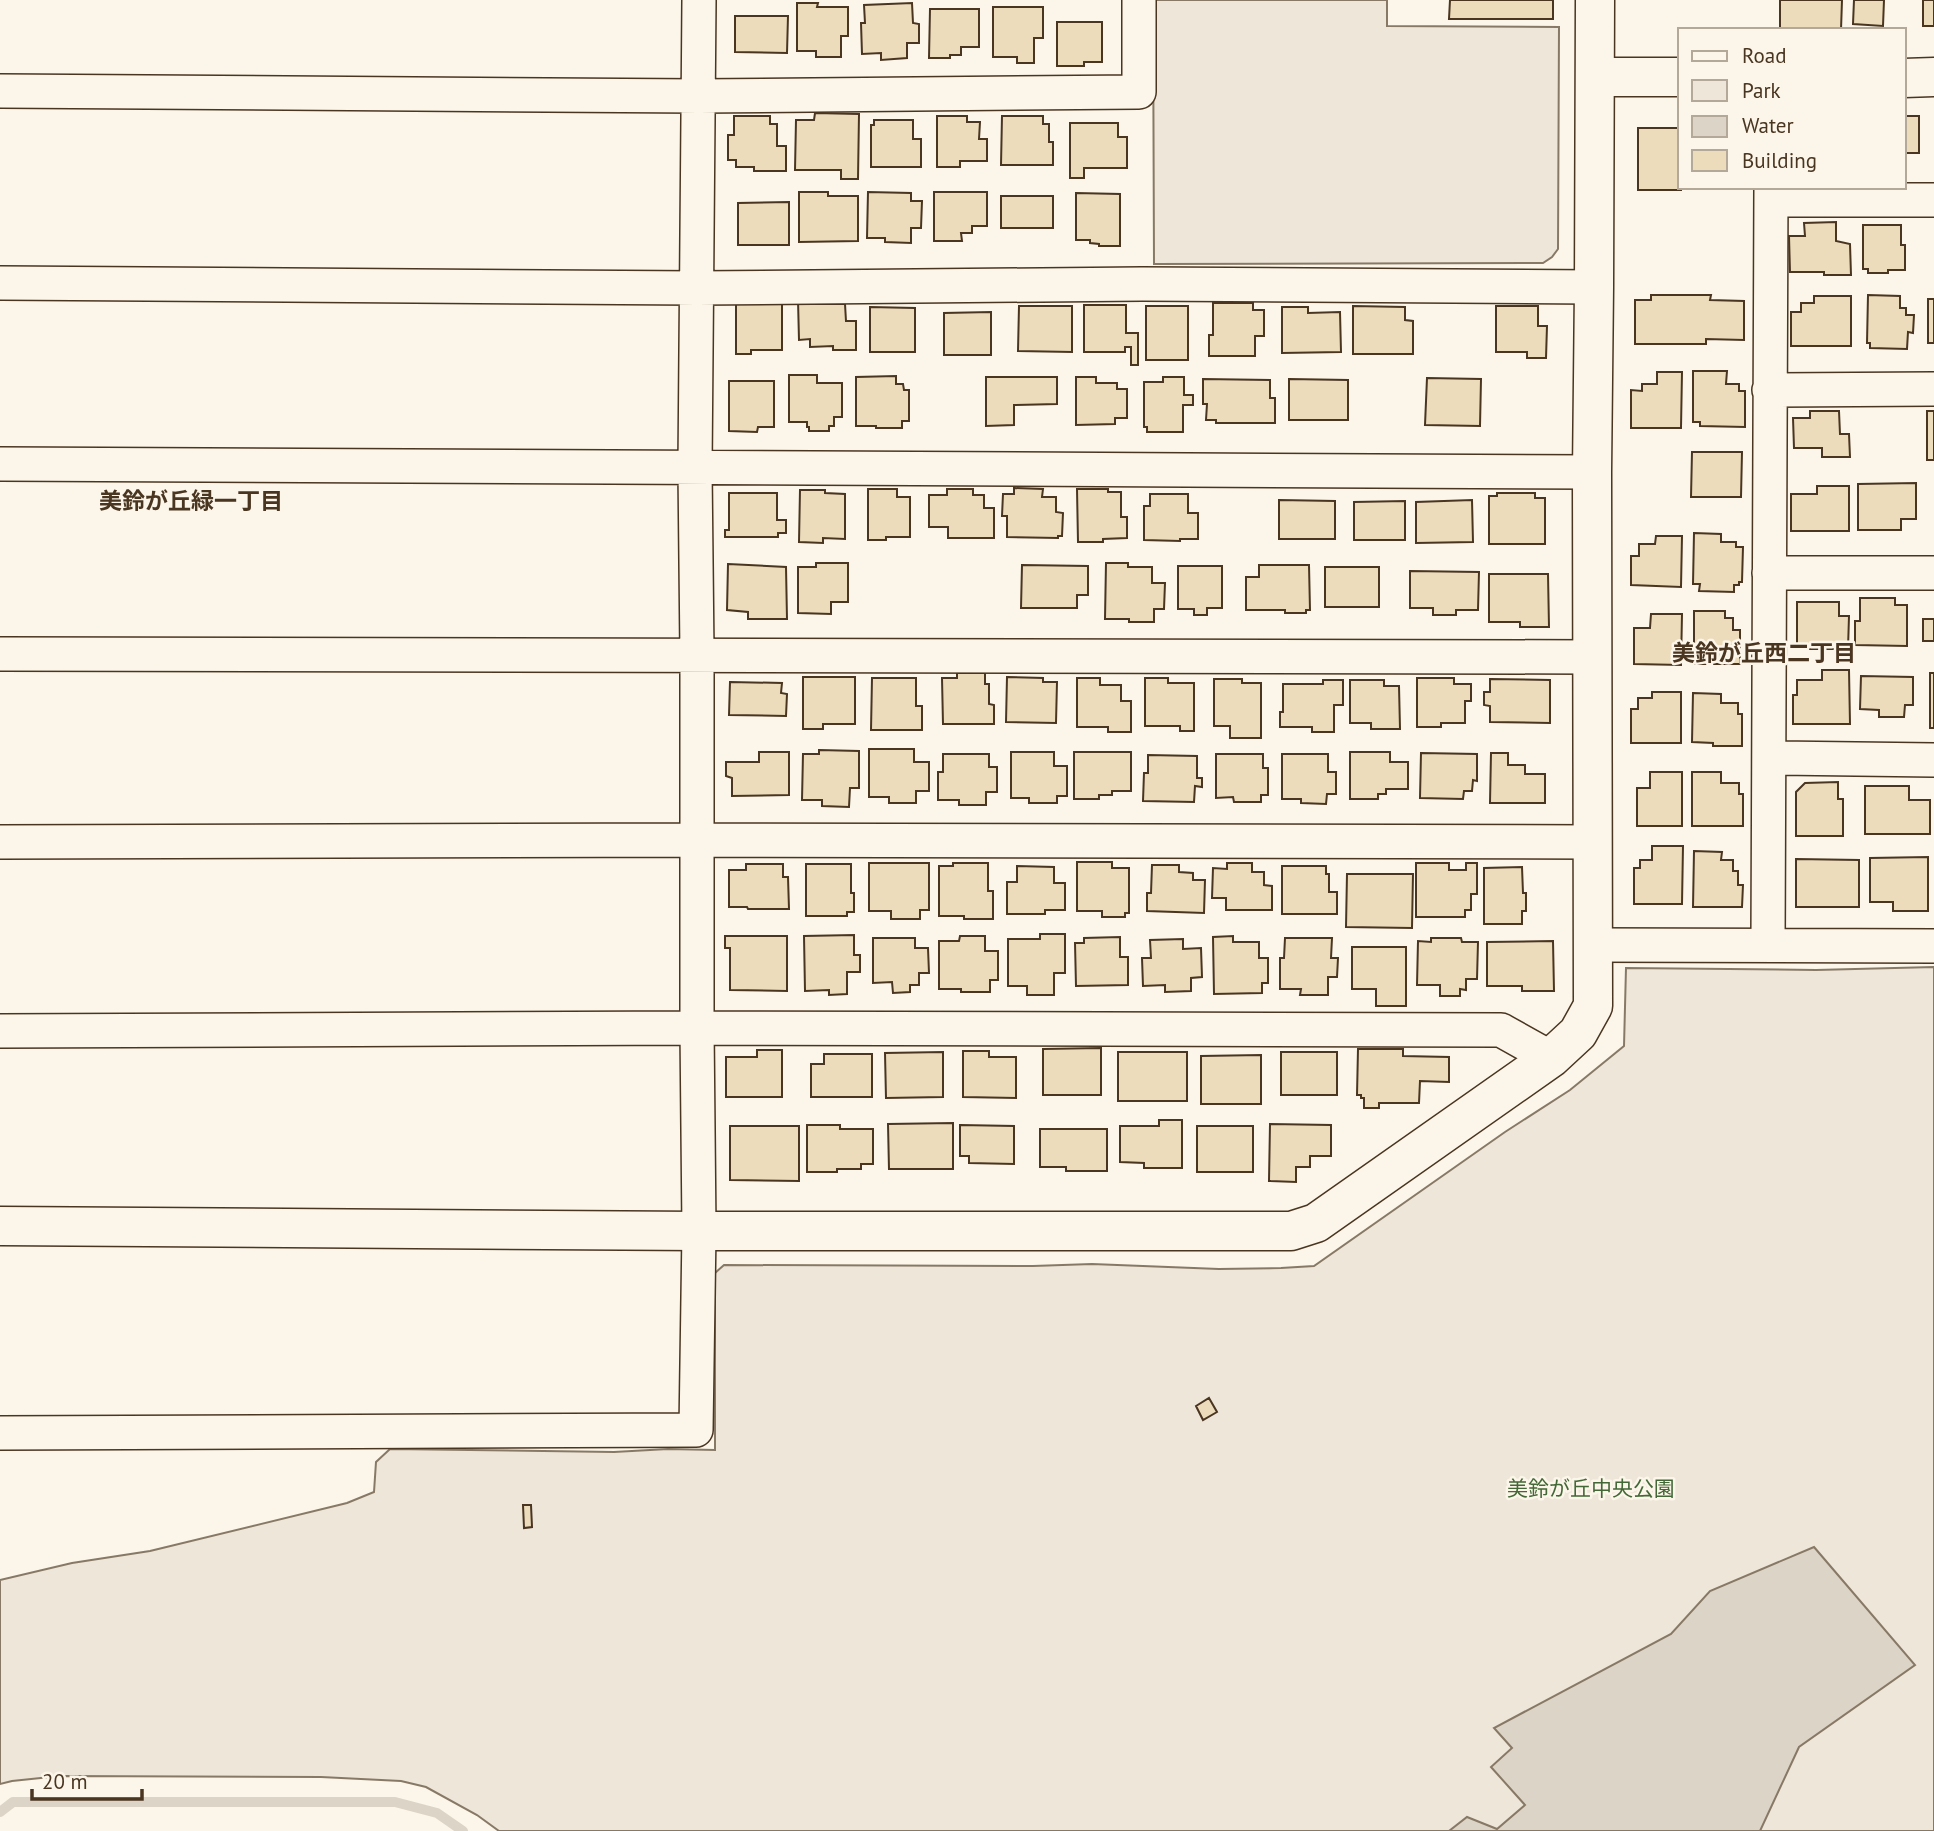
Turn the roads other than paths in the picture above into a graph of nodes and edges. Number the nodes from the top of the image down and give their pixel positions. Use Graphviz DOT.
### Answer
graph roads {
  1 [pos="699,0"];
  2 [pos="1139,0"];
  3 [pos="1595,0"];
  4 [pos="1595,77"];
  5 [pos="1678,77"];
  6 [pos="1906,78"];
  7 [pos="1934,78"];
  8 [pos="0,91"];
  9 [pos="699,96"];
  10 [pos="1771,194"];
  11 [pos="1934,200"];
  12 [pos="0,283"];
  13 [pos="1594,287"];
  14 [pos="697,288"];
  15 [pos="1769,390"];
  16 [pos="1934,390"];
  17 [pos="0,464"];
  18 [pos="695,469"];
  19 [pos="1592,472"];
  20 [pos="1769,573"];
  21 [pos="1934,573"];
  22 [pos="0,654"];
  23 [pos="697,654"];
  24 [pos="1592,657"];
  25 [pos="1769,758"];
  26 [pos="1934,760"];
  27 [pos="697,840"];
  28 [pos="0,842"];
  29 [pos="1593,842"];
  30 [pos="1594,945"];
  31 [pos="1768,945"];
  32 [pos="1934,946"];
  33 [pos="696,1028"];
  34 [pos="0,1031"];
  35 [pos="1551,1058"];
  36 [pos="0,1226"];
  37 [pos="699,1231"];
  38 [pos="0,1433"];
  1 -- 9 [label="street"];
  2 -- 9 [label="street"];
  3 -- 4 [label="street"];
  4 -- 5 [label="street"];
  4 -- 13 [label="street"];
  6 -- 7 [label="street"];
  8 -- 9 [label="street"];
  9 -- 14 [label="street"];
  10 -- 11 [label="street"];
  10 -- 15 [label="street"];
  12 -- 14 [label="street"];
  13 -- 14 [label="street"];
  13 -- 19 [label="street"];
  14 -- 18 [label="street"];
  15 -- 16 [label="street"];
  15 -- 20 [label="street"];
  17 -- 18 [label="street"];
  18 -- 19 [label="street"];
  18 -- 23 [label="street"];
  19 -- 24 [label="street"];
  20 -- 21 [label="street"];
  20 -- 25 [label="street"];
  22 -- 23 [label="street"];
  23 -- 24 [label="street"];
  23 -- 27 [label="street"];
  24 -- 29 [label="street"];
  25 -- 26 [label="street"];
  25 -- 31 [label="street"];
  27 -- 28 [label="street"];
  27 -- 29 [label="street"];
  27 -- 33 [label="street"];
  29 -- 30 [label="street"];
  30 -- 31 [label="street"];
  30 -- 35 [label="street"];
  31 -- 32 [label="street"];
  33 -- 34 [label="street"];
  33 -- 35 [label="street"];
  33 -- 37 [label="street"];
  35 -- 37 [label="street"];
  36 -- 37 [label="street"];
  37 -- 38 [label="street"];
}
